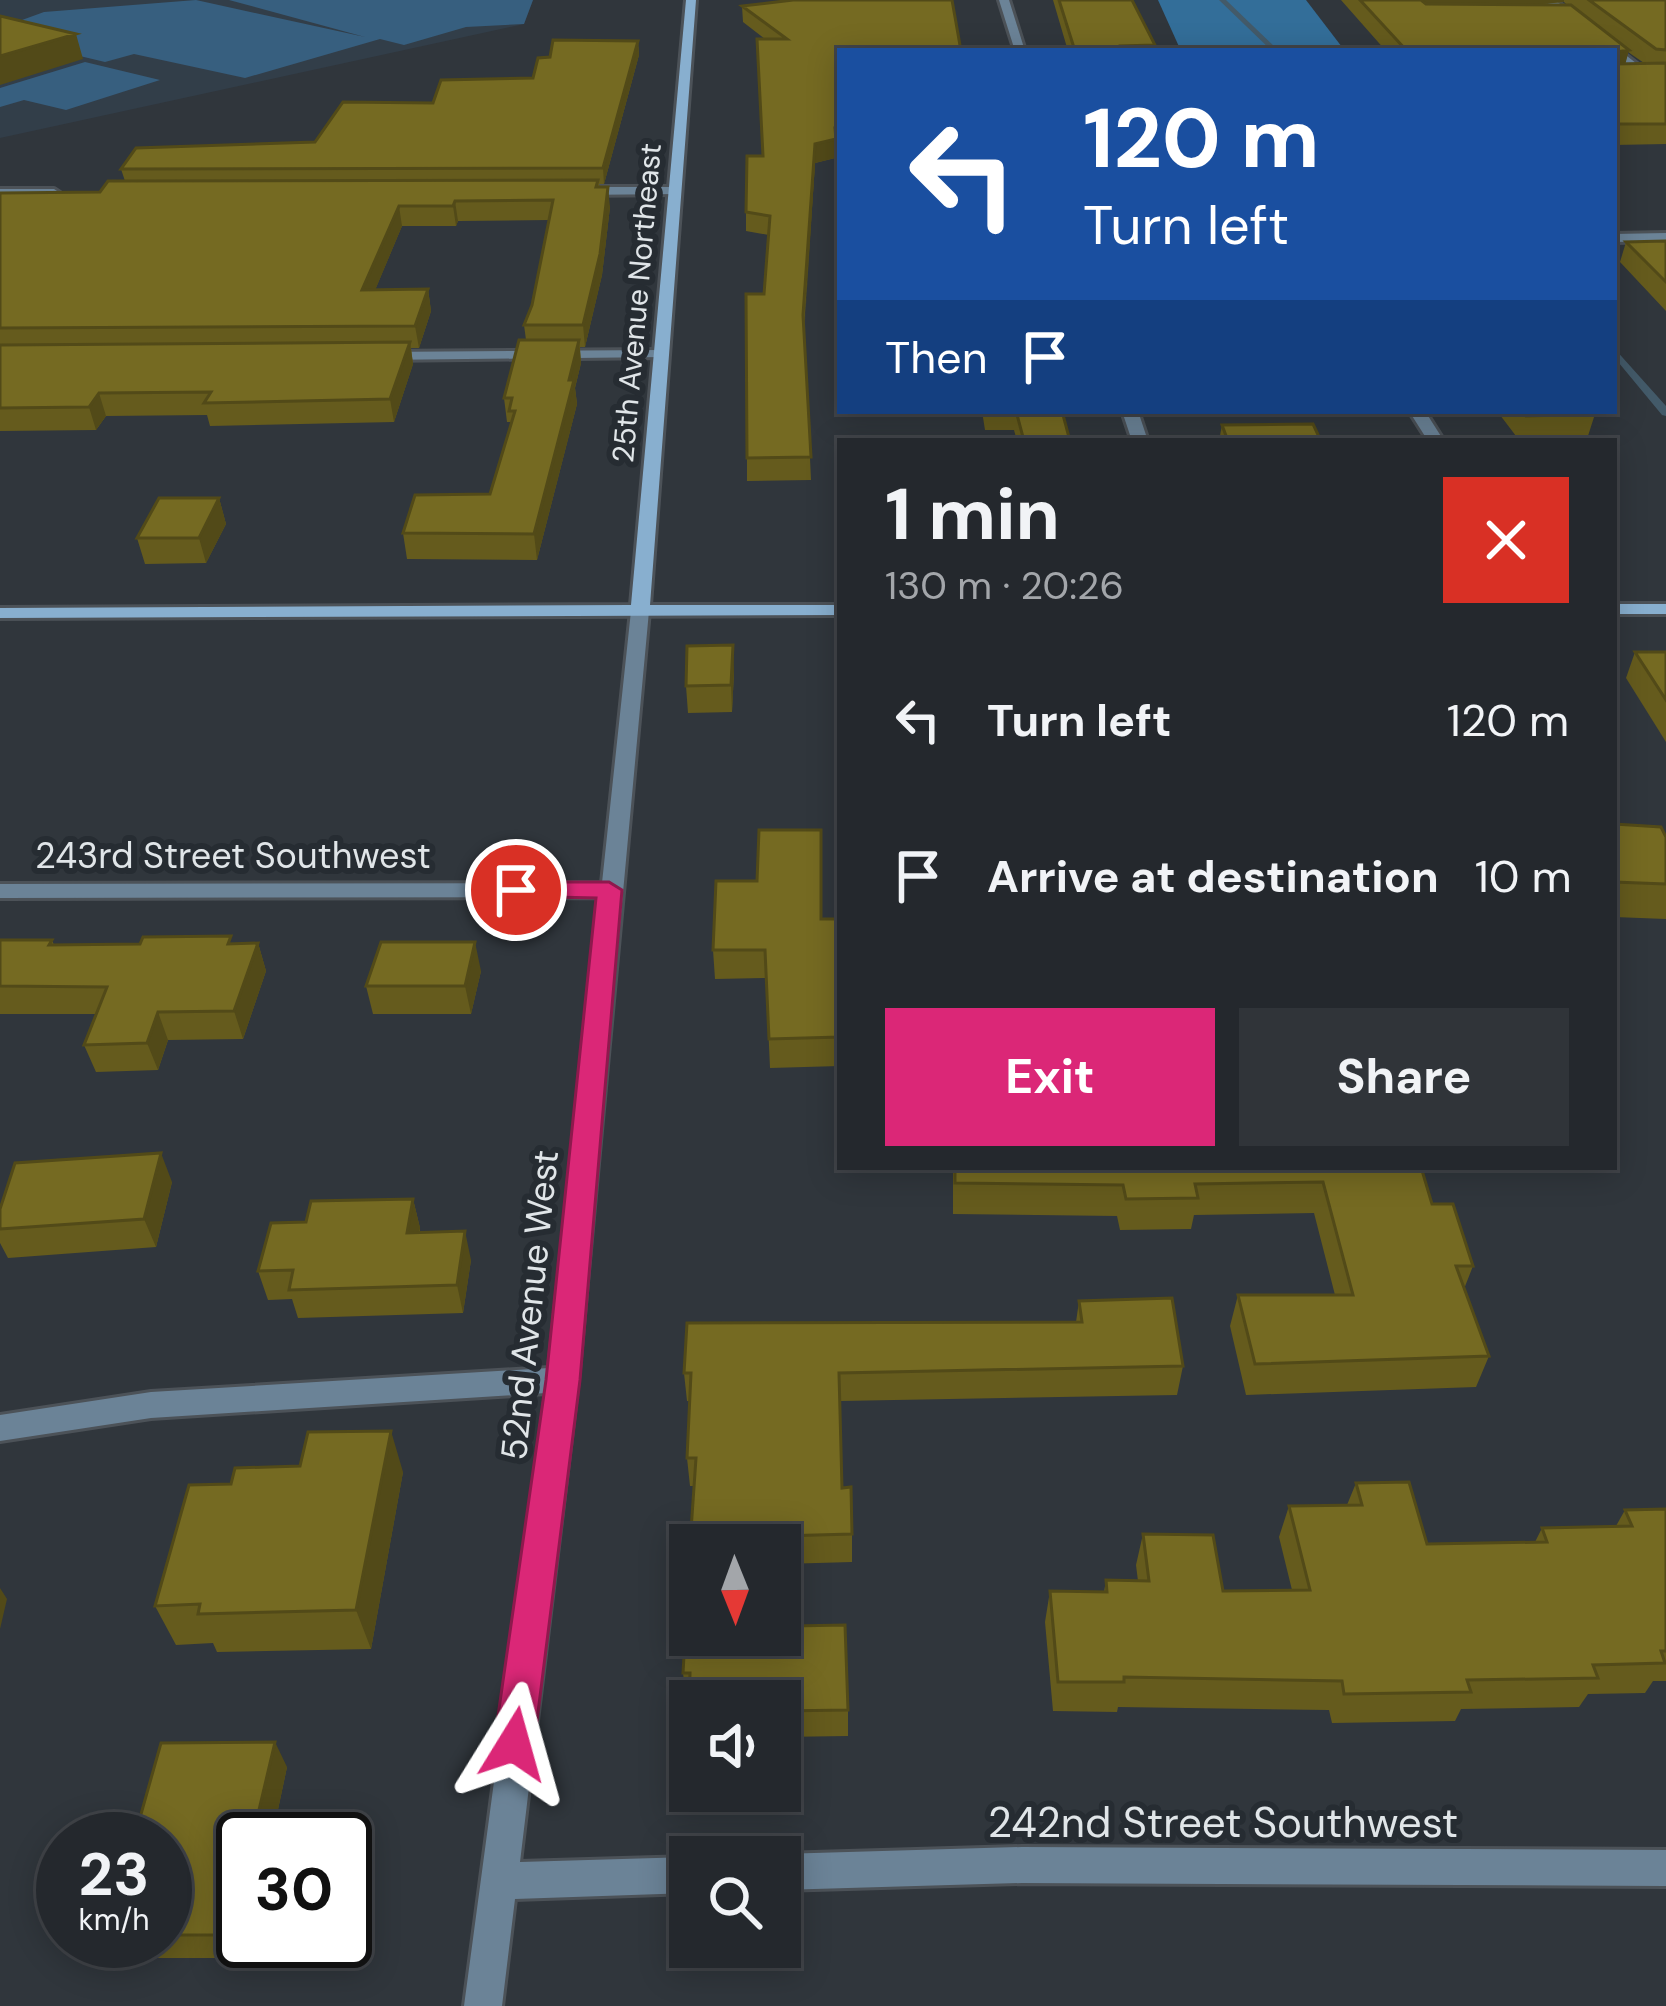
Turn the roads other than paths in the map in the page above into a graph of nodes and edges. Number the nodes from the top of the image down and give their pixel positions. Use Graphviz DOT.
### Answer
graph roads {
  1 [pos="691,0"];
  2 [pos="1004,0"];
  3 [pos="1550,0"];
  4 [pos="1547,16"];
  5 [pos="1571,16"];
  6 [pos="1019,48"];
  7 [pos="1611,48"];
  8 [pos="1617,53"];
  9 [pos="1630,76"];
  10 [pos="1646,76"];
  11 [pos="1666,76"];
  12 [pos="675,190"];
  13 [pos="559,191"];
  14 [pos="0,193"];
  15 [pos="70,193"];
  16 [pos="1666,237"];
  17 [pos="1617,238"];
  18 [pos="658,354"];
  19 [pos="353,356"];
  20 [pos="1617,609"];
  21 [pos="1666,609"];
  22 [pos="837,610"];
  23 [pos="640,611"];
  24 [pos="0,613"];
  25 [pos="609,890"];
  26 [pos="0,891"];
  27 [pos="563,1380"];
  28 [pos="0,1428"];
  29 [pos="1666,1868"];
  30 [pos="801,1871"];
  31 [pos="669,1876"];
  32 [pos="496,1880"];
  33 [pos="483,2006"];
  1 -- 12 [label="street, 25th Avenue Northeast"];
  2 -- 6 [label="street"];
  3 -- 5 [label="street"];
  4 -- 5 [label="street"];
  5 -- 7 [label="street"];
  8 -- 10 [label="street"];
  9 -- 10 [label="street"];
  10 -- 11 [label="street"];
  12 -- 13 [label="street"];
  12 -- 18 [label="street, 25th Avenue Northeast"];
  14 -- 15 [label="street"];
  16 -- 17 [label="street"];
  18 -- 19 [label="street"];
  18 -- 23 [label="street, 25th Avenue Northeast"];
  20 -- 21 [label="street"];
  22 -- 23 [label="street"];
  23 -- 24 [label="street"];
  23 -- 25 [label="street, 52nd Avenue West"];
  25 -- 26 [label="street, 243rd Street Southwest"];
  25 -- 27 [label="street, 52nd Avenue West"];
  27 -- 28 [label="street"];
  27 -- 32 [label="street, 52nd Avenue West"];
  29 -- 30 [label="street, 242nd Street Southwest"];
  31 -- 32 [label="street"];
  32 -- 33 [label="street, 52nd Avenue West"];
}
